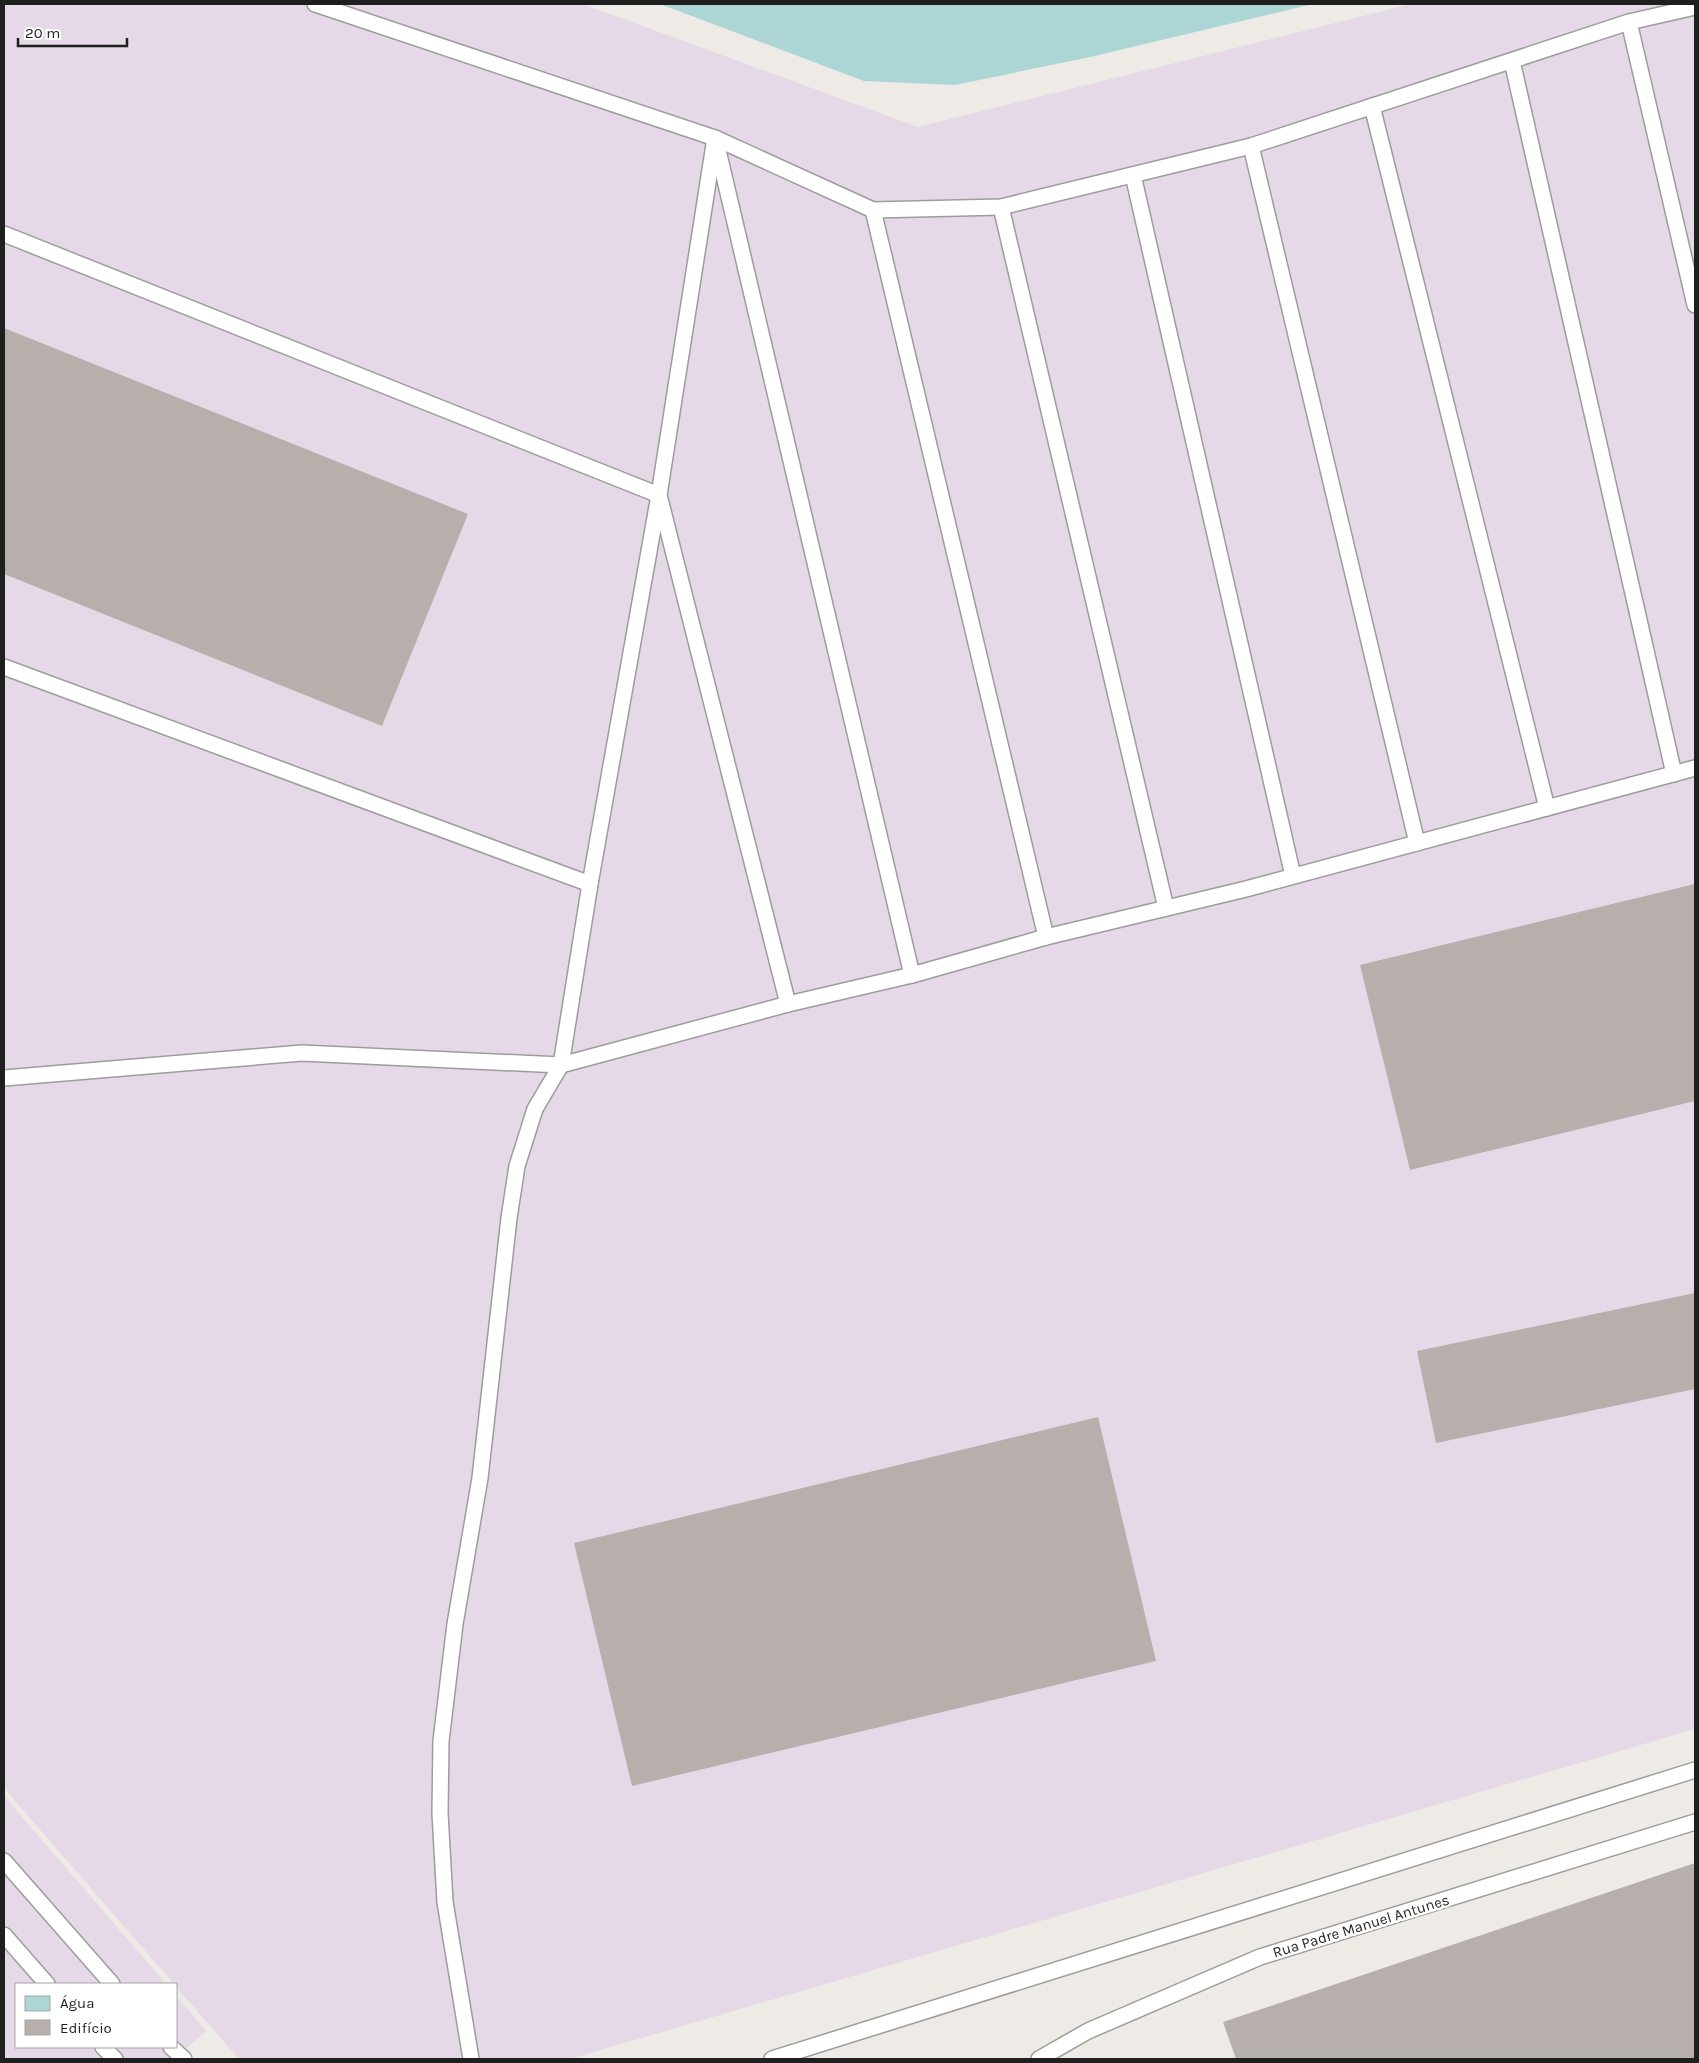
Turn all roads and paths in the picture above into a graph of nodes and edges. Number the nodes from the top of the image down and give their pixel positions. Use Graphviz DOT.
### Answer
graph roads {
  1 [pos="315,4"];
  2 [pos="1695,7"];
  3 [pos="1629,22"];
  4 [pos="1512,60"];
  5 [pos="1372,106"];
  6 [pos="715,138"];
  7 [pos="1250,146"];
  8 [pos="1133,174"];
  9 [pos="1001,207"];
  10 [pos="873,210"];
  11 [pos="4,234"];
  12 [pos="1695,305"];
  13 [pos="659,495"];
  14 [pos="4,668"];
  15 [pos="1695,768"];
  16 [pos="1674,774"];
  17 [pos="1546,808"];
  18 [pos="1417,843"];
  19 [pos="1292,876"];
  20 [pos="590,884"];
  21 [pos="1166,908"];
  22 [pos="1046,937"];
  23 [pos="912,975"];
  24 [pos="788,1004"];
  25 [pos="561,1065"];
  26 [pos="4,1078"];
  27 [pos="1695,1770"];
  28 [pos="1695,1822"];
  29 [pos="4,1861"];
  30 [pos="4,1934"];
  31 [pos="46,1983"];
  32 [pos="111,1983"];
  33 [pos="104,2048"];
  34 [pos="172,2048"];
  35 [pos="115,2059"];
  36 [pos="184,2059"];
  37 [pos="471,2059"];
  38 [pos="772,2059"];
  39 [pos="1039,2059"];
  1 -- 6 [label="lane"];
  2 -- 3 [label="lane"];
  3 -- 4 [label="lane"];
  3 -- 12 [label="lane"];
  4 -- 5 [label="lane"];
  4 -- 16 [label="lane"];
  5 -- 7 [label="lane"];
  5 -- 17 [label="lane"];
  6 -- 10 [label="lane"];
  6 -- 13 [label="lane"];
  6 -- 23 [label="lane"];
  7 -- 8 [label="lane"];
  7 -- 18 [label="lane"];
  8 -- 9 [label="lane"];
  8 -- 19 [label="lane"];
  9 -- 10 [label="lane"];
  9 -- 21 [label="lane"];
  10 -- 22 [label="lane"];
  11 -- 13 [label="lane"];
  13 -- 20 [label="lane"];
  13 -- 24 [label="lane"];
  14 -- 20 [label="lane"];
  15 -- 16 [label="lane"];
  16 -- 17 [label="lane"];
  17 -- 18 [label="lane"];
  18 -- 19 [label="lane"];
  19 -- 21 [label="lane"];
  20 -- 25 [label="lane"];
  21 -- 22 [label="lane"];
  22 -- 23 [label="lane"];
  23 -- 24 [label="lane"];
  24 -- 25 [label="lane"];
  25 -- 26 [label="lane"];
  25 -- 37 [label="lane"];
  27 -- 38 [label="lane"];
  28 -- 39 [label="lane, Rua Padre Manuel Antunes"];
  29 -- 32 [label="lane"];
  30 -- 31 [label="lane"];
  33 -- 35 [label="lane"];
  34 -- 36 [label="lane"];
}
